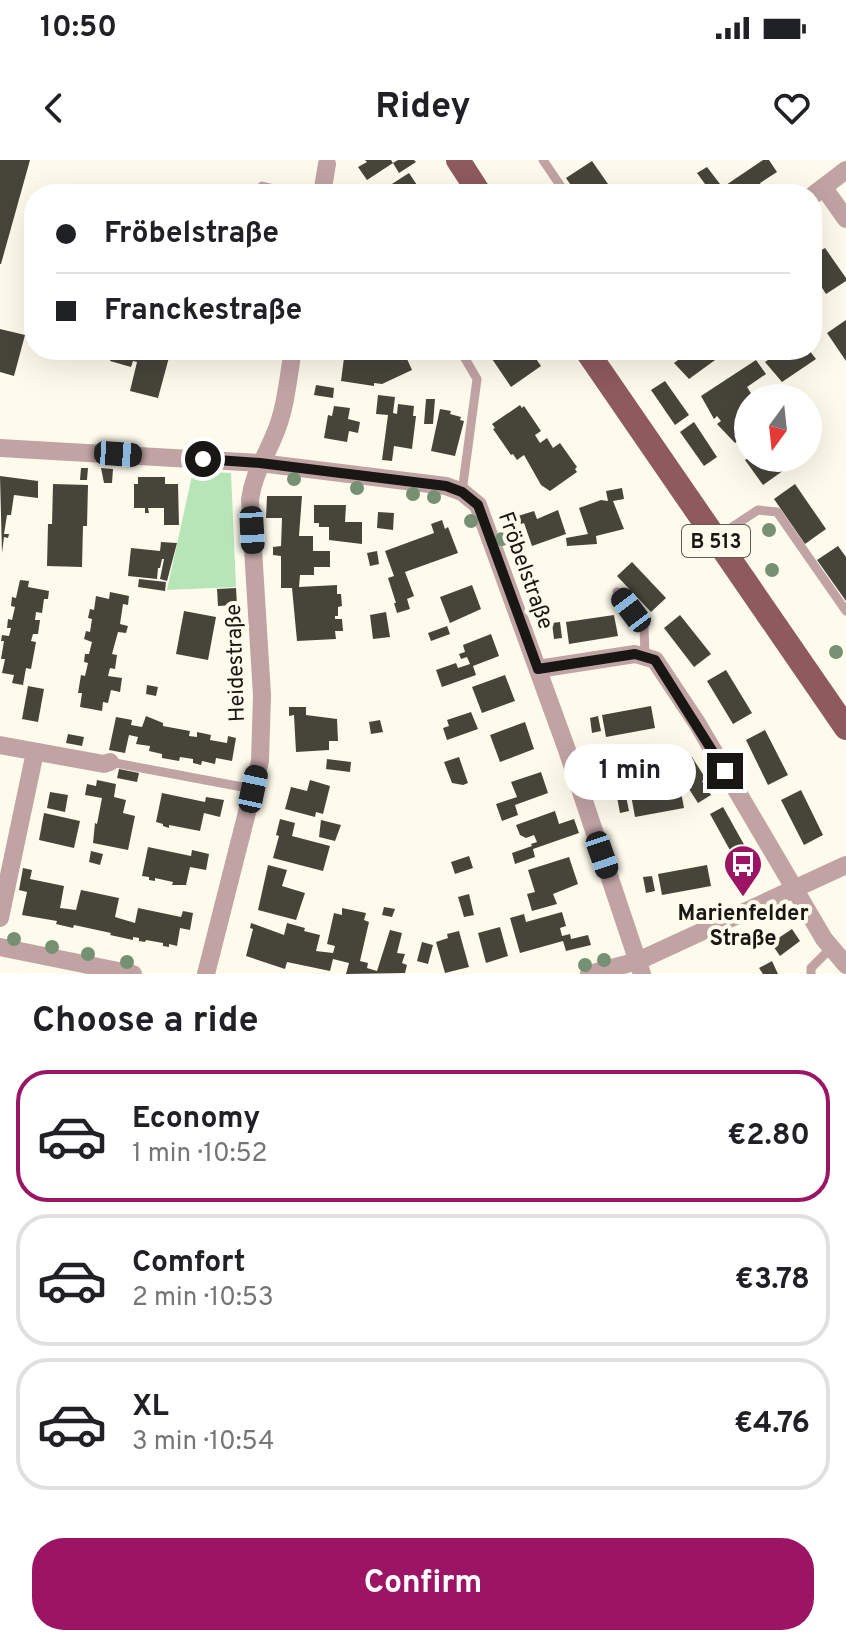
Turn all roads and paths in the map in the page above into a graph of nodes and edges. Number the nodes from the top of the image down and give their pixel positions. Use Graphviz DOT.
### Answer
graph roads {
  1 [pos="458,160"];
  2 [pos="543,160"];
  3 [pos="327,164"];
  4 [pos="846,170"];
  5 [pos="324,184"];
  6 [pos="474,184"];
  7 [pos="559,184"];
  8 [pos="822,189"];
  9 [pos="822,196"];
  10 [pos="846,219"];
  11 [pos="291,360"];
  12 [pos="466,360"];
  13 [pos="594,360"];
  14 [pos="0,448"];
  15 [pos="260,463"];
  16 [pos="462,492"];
  17 [pos="714,538"];
  18 [pos="617,592"];
  19 [pos="846,611"];
  20 [pos="645,655"];
  21 [pos="538,669"];
  22 [pos="846,728"];
  23 [pos="0,745"];
  24 [pos="35,752"];
  25 [pos="110,762"];
  26 [pos="253,789"];
  27 [pos="846,865"];
  28 [pos="796,890"];
  29 [pos="0,918"];
  30 [pos="0,947"];
  31 [pos="831,948"];
  32 [pos="846,965"];
  33 [pos="640,967"];
  34 [pos="133,974"];
  35 [pos="206,974"];
  36 [pos="589,974"];
  37 [pos="811,974"];
  1 -- 6 [label="main road"];
  2 -- 7 [label="lane"];
  3 -- 5 [label="street"];
  4 -- 8 [label="street"];
  9 -- 10 [label="street"];
  11 -- 15 [label="street, Heidestraße"];
  12 -- 16 [label="lane"];
  13 -- 17 [label="main road, B 513"];
  14 -- 15 [label="street"];
  15 -- 16 [label="street"];
  15 -- 26 [label="street, Heidestraße"];
  16 -- 21 [label="street, Fröbelstraße"];
  17 -- 19 [label="lane"];
  17 -- 22 [label="main road, B 513"];
  18 -- 20 [label="lane"];
  20 -- 21 [label="street"];
  20 -- 28 [label="street"];
  21 -- 33 [label="street, Fröbelstraße"];
  23 -- 24 [label="street"];
  24 -- 25 [label="street"];
  24 -- 29 [label="street"];
  25 -- 26 [label="lane"];
  26 -- 35 [label="street, Heidestraße"];
  27 -- 28 [label="street"];
  28 -- 31 [label="street"];
  28 -- 33 [label="street"];
  30 -- 34 [label="street"];
  31 -- 32 [label="street"];
  31 -- 37 [label="lane"];
  33 -- 36 [label="street"];
}
